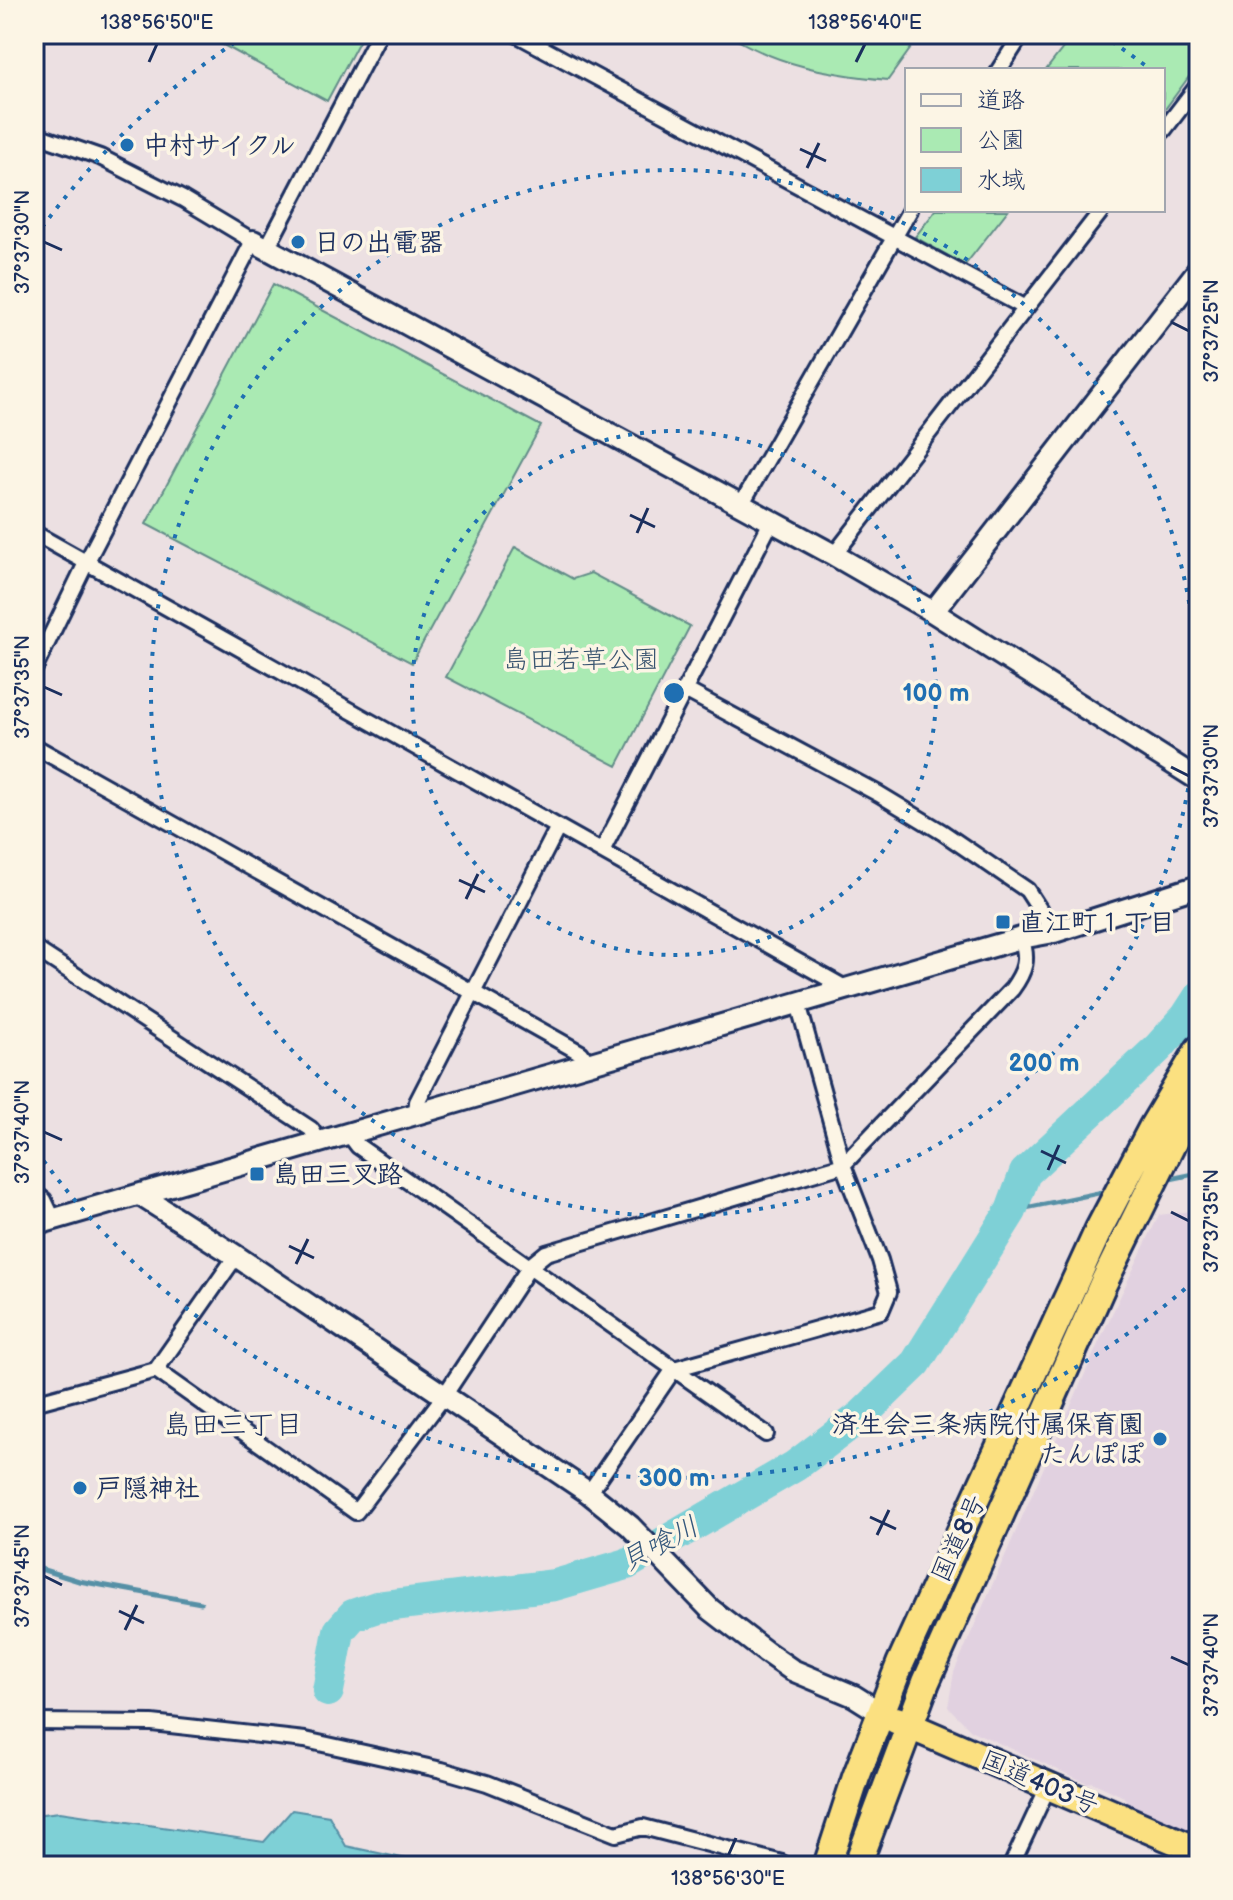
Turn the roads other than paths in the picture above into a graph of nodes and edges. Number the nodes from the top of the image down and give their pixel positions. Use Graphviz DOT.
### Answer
graph roads {
  1 [pos="379,34"];
  2 [pos="516,34"];
  3 [pos="1022,34"];
  4 [pos="1000,68"];
  5 [pos="1199,84"];
  6 [pos="1165,128"];
  7 [pos="34,134"];
  8 [pos="909,212"];
  9 [pos="1100,212"];
  10 [pos="894,236"];
  11 [pos="260,245"];
  12 [pos="1199,269"];
  13 [pos="1026,308"];
  14 [pos="742,503"];
  15 [pos="772,520"];
  16 [pos="34,533"];
  17 [pos="834,555"];
  18 [pos="86,563"];
  19 [pos="933,612"];
  20 [pos="34,670"];
  21 [pos="685,690"];
  22 [pos="34,746"];
  23 [pos="1199,780"];
  24 [pos="558,827"];
  25 [pos="602,851"];
  26 [pos="1199,886"];
  27 [pos="1054,932"];
  28 [pos="1021,938"];
  29 [pos="34,948"];
  30 [pos="847,989"];
  31 [pos="473,993"];
  32 [pos="798,1003"];
  33 [pos="1199,1049"];
  34 [pos="588,1063"];
  35 [pos="1199,1098"];
  36 [pos="416,1115"];
  37 [pos="349,1134"];
  38 [pos="319,1142"];
  39 [pos="843,1165"];
  40 [pos="34,1193"];
  41 [pos="140,1195"];
  42 [pos="44,1222"];
  43 [pos="236,1256"];
  44 [pos="530,1266"];
  45 [pos="674,1369"];
  46 [pos="156,1370"];
  47 [pos="444,1396"];
  48 [pos="34,1403"];
  49 [pos="766,1434"];
  50 [pos="589,1493"];
  51 [pos="881,1713"];
  52 [pos="34,1722"];
  53 [pos="909,1726"];
  54 [pos="1048,1787"];
  55 [pos="1199,1851"];
  56 [pos="782,1863"];
  57 [pos="827,1866"];
  58 [pos="857,1866"];
  59 [pos="1011,1866"];
  1 -- 11 [label="street"];
  2 -- 10 [label="street"];
  3 -- 4 [label="street"];
  5 -- 6 [label="street"];
  7 -- 11 [label="street"];
  8 -- 10 [label="street"];
  9 -- 13 [label="street"];
  10 -- 13 [label="street"];
  10 -- 14 [label="street"];
  11 -- 14 [label="street"];
  11 -- 18 [label="street"];
  12 -- 19 [label="street"];
  13 -- 17 [label="street"];
  14 -- 15 [label="street"];
  15 -- 17 [label="street"];
  15 -- 21 [label="street"];
  16 -- 18 [label="street"];
  17 -- 19 [label="street"];
  18 -- 20 [label="street"];
  18 -- 24 [label="street"];
  19 -- 23 [label="street"];
  21 -- 25 [label="street"];
  21 -- 27 [label="street"];
  22 -- 31 [label="street"];
  24 -- 25 [label="street"];
  24 -- 31 [label="street"];
  25 -- 30 [label="street"];
  26 -- 27 [label="street"];
  27 -- 28 [label="street"];
  28 -- 30 [label="street"];
  28 -- 39 [label="street"];
  29 -- 38 [label="street"];
  30 -- 32 [label="street"];
  31 -- 34 [label="street"];
  31 -- 36 [label="street"];
  32 -- 34 [label="street"];
  32 -- 39 [label="street"];
  33 -- 51 [label="highway, 国道8号"];
  34 -- 36 [label="street"];
  35 -- 53 [label="highway, 国道8号"];
  36 -- 37 [label="street"];
  37 -- 38 [label="street"];
  37 -- 44 [label="street"];
  38 -- 41 [label="street"];
  39 -- 44 [label="street"];
  39 -- 45 [label="street"];
  40 -- 42 [label="street"];
  41 -- 42 [label="street"];
  41 -- 43 [label="street"];
  43 -- 46 [label="street"];
  43 -- 47 [label="street"];
  44 -- 45 [label="street"];
  44 -- 47 [label="street"];
  45 -- 49 [label="street"];
  45 -- 50 [label="street"];
  46 -- 47 [label="street"];
  46 -- 48 [label="street"];
  47 -- 50 [label="street"];
  50 -- 51 [label="street"];
  51 -- 53 [label="highway, 国道403号"];
  51 -- 57 [label="highway, 国道8号"];
  52 -- 56 [label="street"];
  53 -- 54 [label="highway, 国道403号"];
  53 -- 58 [label="highway, 国道8号"];
  54 -- 55 [label="highway, 国道403号"];
  54 -- 59 [label="street"];
}
